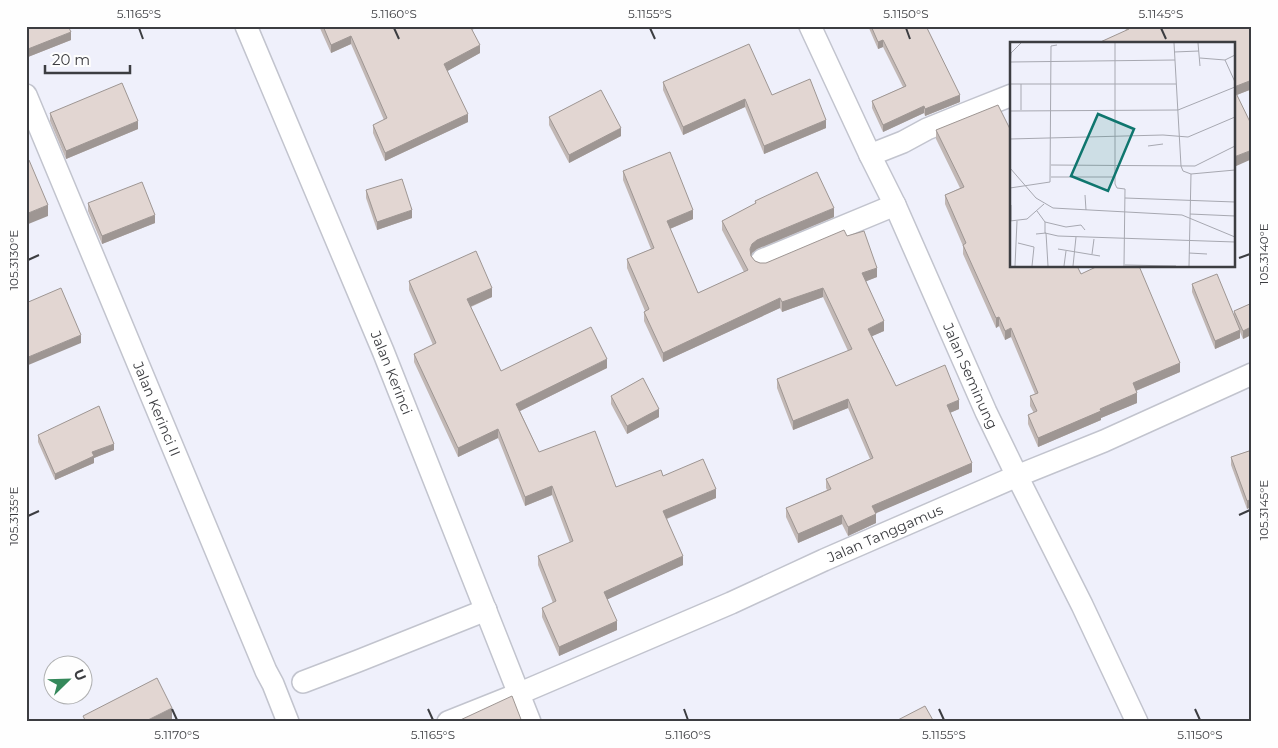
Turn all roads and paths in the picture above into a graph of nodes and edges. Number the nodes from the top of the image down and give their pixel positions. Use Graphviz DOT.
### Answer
graph roads {
  1 [pos="246,26"];
  2 [pos="810,26"];
  3 [pos="26,95"];
  4 [pos="1010,96"];
  5 [pos="870,155"];
  6 [pos="895,205"];
  7 [pos="762,260"];
  8 [pos="1252,374"];
  9 [pos="1017,476"];
  10 [pos="486,610"];
  11 [pos="303,682"];
  12 [pos="518,694"];
  13 [pos="288,722"];
  14 [pos="448,722"];
  15 [pos="530,722"];
  16 [pos="1137,722"];
  1 -- 10 [label="street, Jalan Kerinci"];
  2 -- 5 [label="street, Jalan Seminung"];
  3 -- 13 [label="street, Jalan Kerinci II"];
  4 -- 5 [label="street"];
  5 -- 6 [label="street, Jalan Seminung"];
  6 -- 7 [label="street"];
  6 -- 9 [label="street, Jalan Seminung"];
  8 -- 9 [label="street, Jalan Tanggamus"];
  9 -- 12 [label="street, Jalan Tanggamus"];
  9 -- 16 [label="street, Jalan Seminung"];
  10 -- 11 [label="street"];
  10 -- 12 [label="street, Jalan Kerinci"];
  12 -- 14 [label="street, Jalan Tanggamus"];
  12 -- 15 [label="street, Jalan Kerinci"];
}
